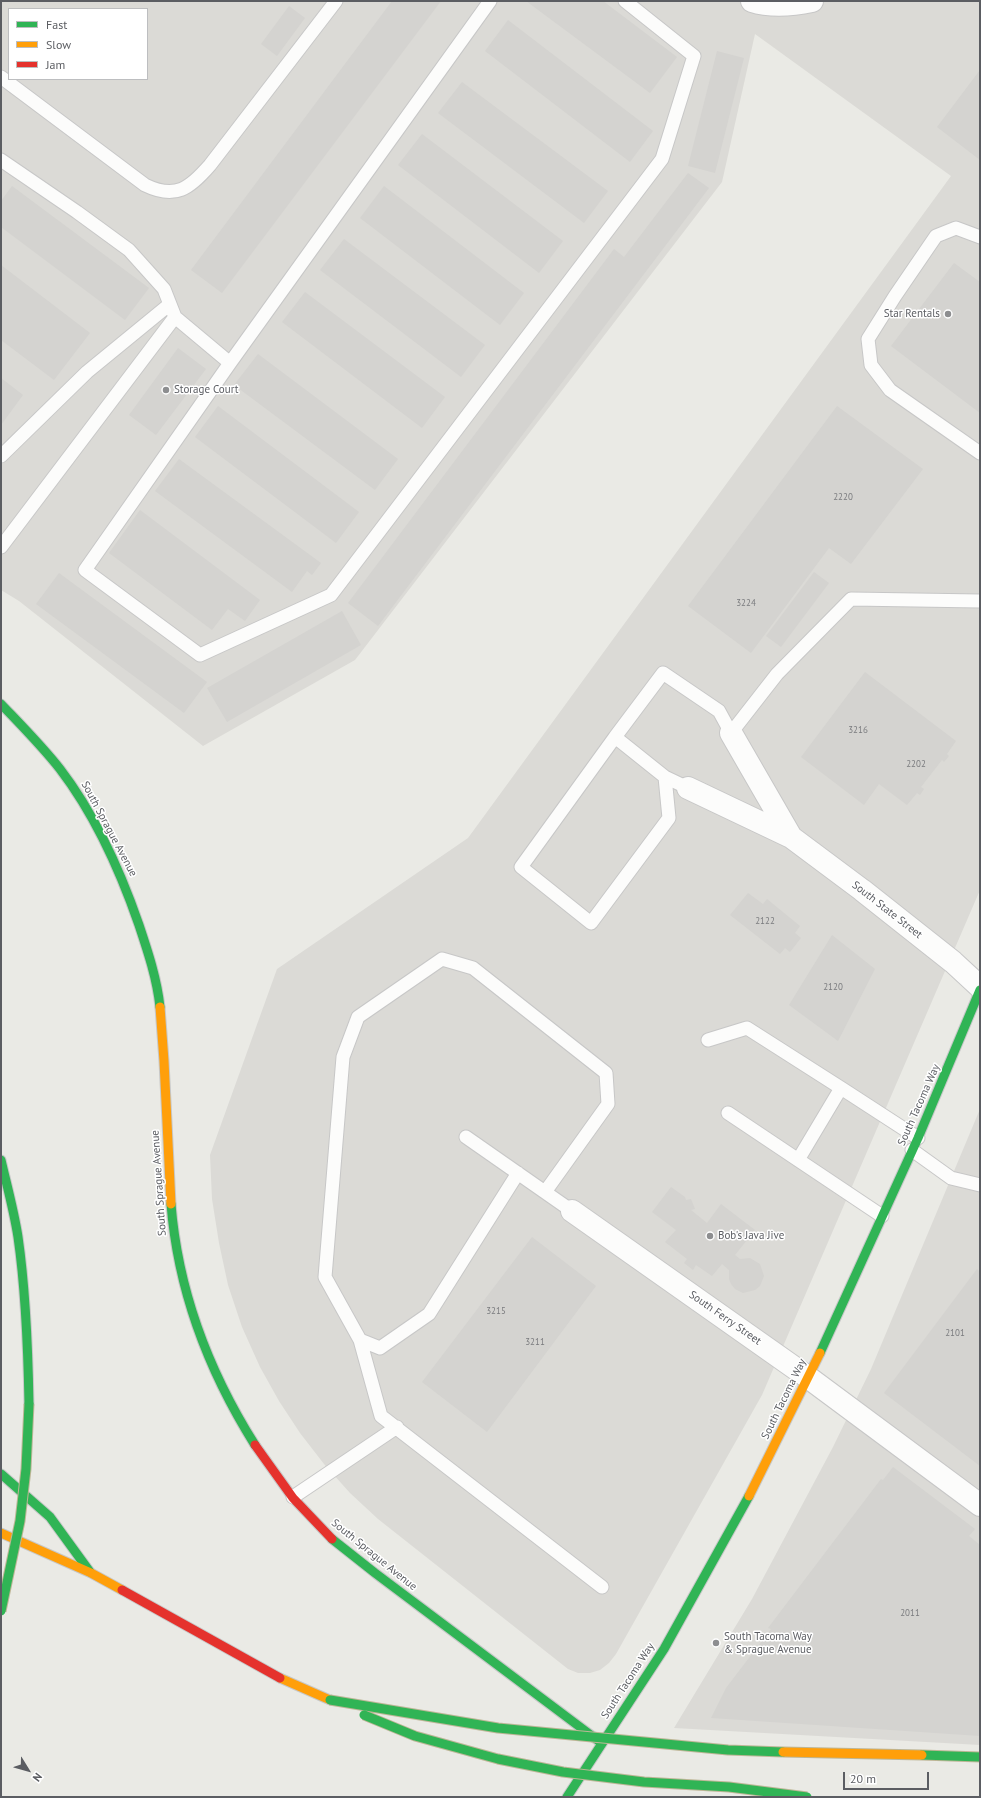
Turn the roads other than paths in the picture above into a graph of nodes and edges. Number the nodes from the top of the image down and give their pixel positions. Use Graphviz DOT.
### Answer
graph roads {
  1 [pos="336,1"];
  2 [pos="490,1"];
  3 [pos="625,1"];
  4 [pos="752,1"];
  5 [pos="812,1"];
  6 [pos="1,77"];
  7 [pos="1,160"];
  8 [pos="980,237"];
  9 [pos="170,304"];
  10 [pos="175,317"];
  11 [pos="230,363"];
  12 [pos="980,453"];
  13 [pos="1,456"];
  14 [pos="1,547"];
  15 [pos="980,601"];
  16 [pos="1,704"];
  17 [pos="731,733"];
  18 [pos="615,737"];
  19 [pos="665,777"];
  20 [pos="688,788"];
  21 [pos="791,837"];
  22 [pos="980,987"];
  23 [pos="980,990"];
  24 [pos="708,1040"];
  25 [pos="841,1088"];
  26 [pos="728,1113"];
  27 [pos="466,1137"];
  28 [pos="918,1138"];
  29 [pos="912,1150"];
  30 [pos="1,1160"];
  31 [pos="798,1160"];
  32 [pos="518,1173"];
  33 [pos="980,1185"];
  34 [pos="545,1192"];
  35 [pos="572,1211"];
  36 [pos="882,1216"];
  37 [pos="360,1340"];
  38 [pos="809,1378"];
  39 [pos="396,1428"];
  40 [pos="1,1474"];
  41 [pos="292,1497"];
  42 [pos="980,1505"];
  43 [pos="1,1533"];
  44 [pos="91,1573"];
  45 [pos="602,1587"];
  46 [pos="1,1611"];
  47 [pos="330,1700"];
  48 [pos="601,1743"];
  49 [pos="980,1758"];
  50 [pos="567,1797"];
  51 [pos="807,1797"];
  1 -- 6 [label="lane"];
  2 -- 11 [label="lane"];
  3 -- 11 [label="lane"];
  4 -- 5 [label="street"];
  7 -- 9 [label="lane"];
  8 -- 12 [label="lane"];
  9 -- 10 [label="lane"];
  9 -- 13 [label="lane"];
  10 -- 11 [label="lane"];
  10 -- 14 [label="lane"];
  15 -- 17 [label="lane"];
  16 -- 41 [label="main road, South Sprague Avenue"];
  17 -- 18 [label="lane"];
  17 -- 21 [label="street, South State Street"];
  18 -- 19 [label="lane"];
  18 -- 19 [label="lane"];
  19 -- 20 [label="lane"];
  20 -- 21 [label="street, South State Street"];
  21 -- 22 [label="street, South State Street"];
  23 -- 28 [label="main road, South Tacoma Way"];
  24 -- 25 [label="lane"];
  25 -- 28 [label="lane"];
  25 -- 31 [label="lane"];
  26 -- 31 [label="lane"];
  27 -- 32 [label="lane, South Ferry Street"];
  28 -- 29 [label="main road, South Tacoma Way"];
  29 -- 33 [label="lane"];
  29 -- 36 [label="main road, South Tacoma Way"];
  30 -- 46 [label="main road, bridge"];
  31 -- 36 [label="lane"];
  32 -- 34 [label="lane, South Ferry Street"];
  32 -- 37 [label="lane"];
  34 -- 35 [label="lane, South Ferry Street"];
  34 -- 37 [label="lane"];
  35 -- 38 [label="street, South Ferry Street"];
  36 -- 38 [label="main road, South Tacoma Way"];
  37 -- 39 [label="lane"];
  38 -- 42 [label="street, South Ferry Street"];
  38 -- 48 [label="main road, South Tacoma Way"];
  39 -- 41 [label="lane"];
  39 -- 45 [label="lane"];
  40 -- 44 [label="main road"];
  41 -- 48 [label="main road, South Sprague Avenue"];
  43 -- 44 [label="main road"];
  44 -- 47 [label="main road"];
  47 -- 49 [label="main road, bridge"];
  47 -- 51 [label="main road, bridge"];
  48 -- 50 [label="main road, South Tacoma Way"];
}
